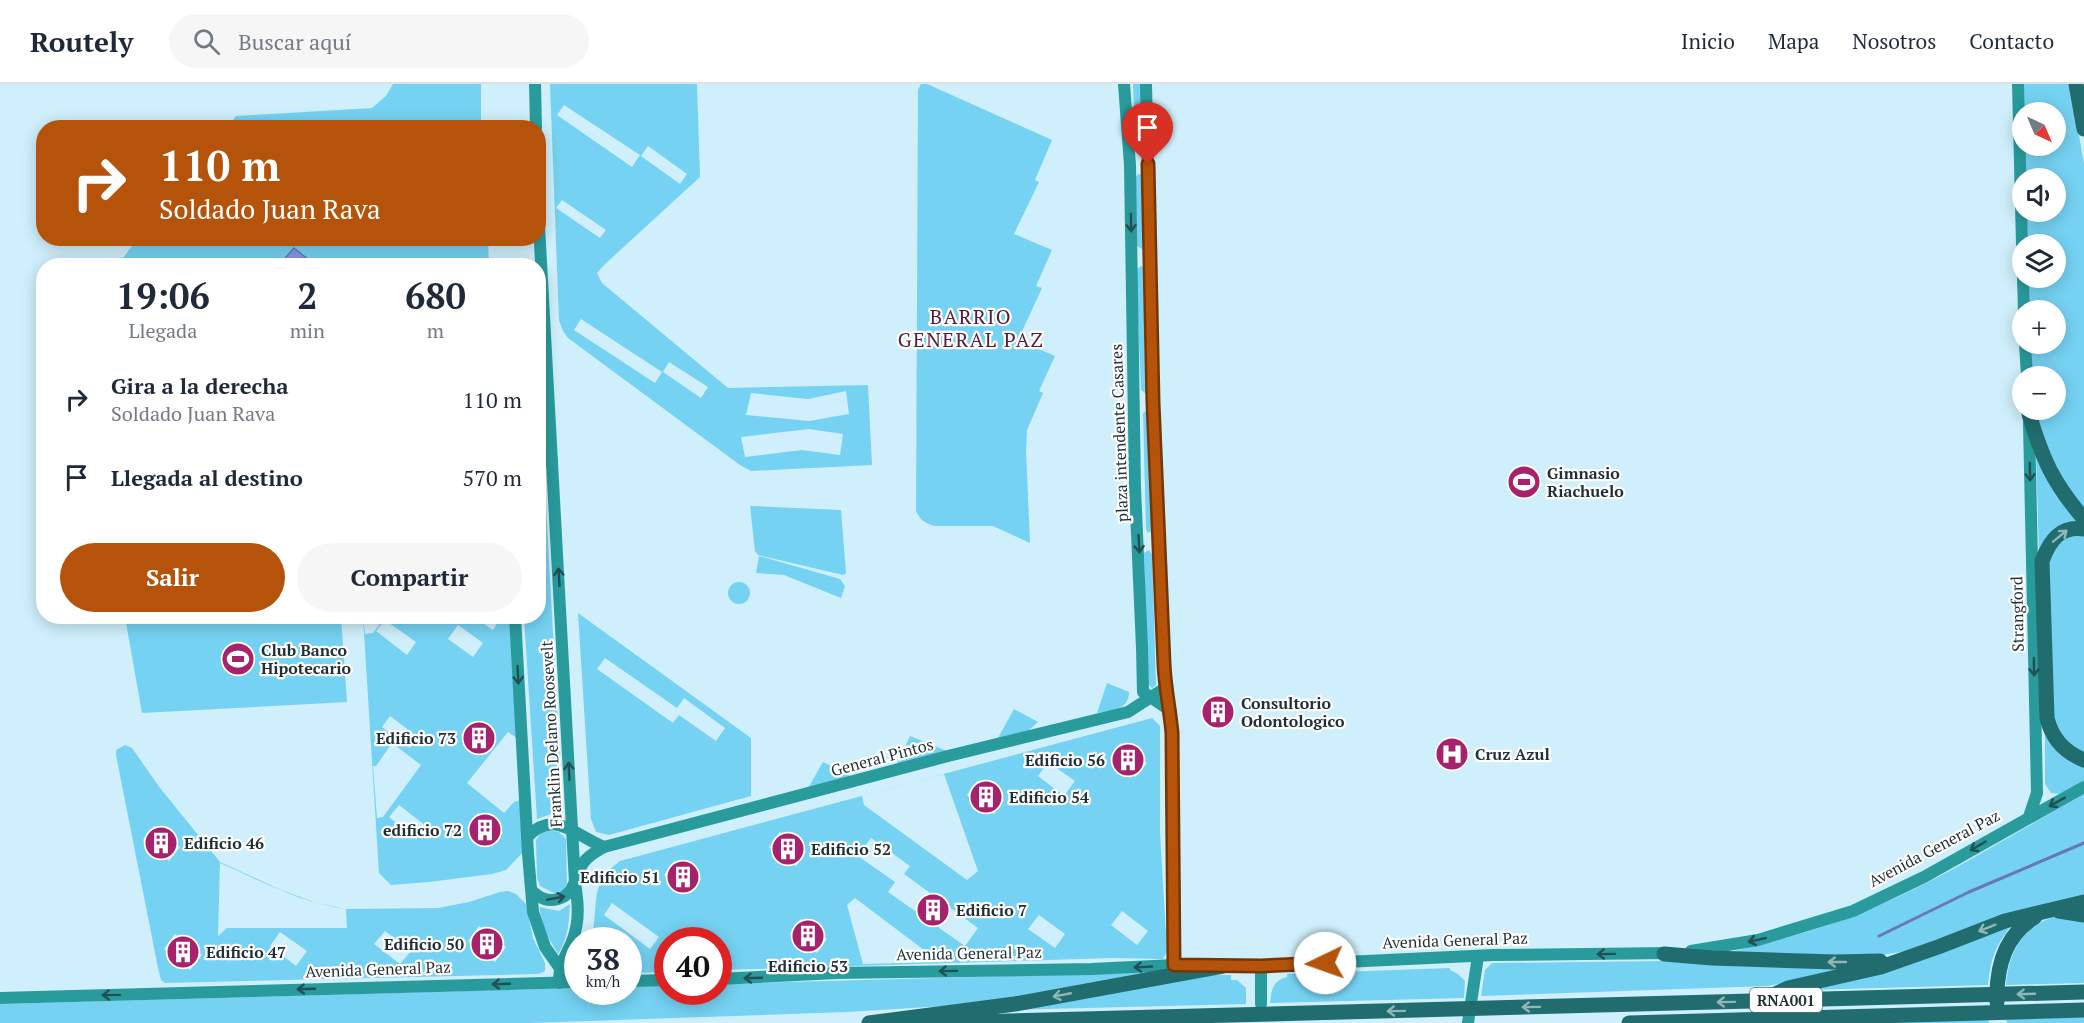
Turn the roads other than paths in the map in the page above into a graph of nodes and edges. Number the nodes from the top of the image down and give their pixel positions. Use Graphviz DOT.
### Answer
graph roads {
  1 [pos="535,84"];
  2 [pos="1124,84"];
  3 [pos="1146,84"];
  4 [pos="2018,84"];
  5 [pos="2076,84"];
  6 [pos="536,120"];
  7 [pos="2084,129"];
  8 [pos="2022,234"];
  9 [pos="546,352"];
  10 [pos="2029,420"];
  11 [pos="2031,420"];
  12 [pos="552,460"];
  13 [pos="546,461"];
  14 [pos="2084,519"];
  15 [pos="2084,529"];
  16 [pos="2037,559"];
  17 [pos="514,624"];
  18 [pos="1165,688"];
  19 [pos="1149,698"];
  20 [pos="1170,711"];
  21 [pos="2042,726"];
  22 [pos="2084,760"];
  23 [pos="2084,787"];
  24 [pos="2029,818"];
  25 [pos="572,830"];
  26 [pos="527,837"];
  27 [pos="604,848"];
  28 [pos="575,883"];
  29 [pos="532,891"];
  30 [pos="2084,902"];
  31 [pos="2047,911"];
  32 [pos="2084,915"];
  33 [pos="1664,954"];
  34 [pos="1916,955"];
  35 [pos="1478,956"];
  36 [pos="1174,965"];
  37 [pos="1222,966"];
  38 [pos="1261,966"];
  39 [pos="559,967"];
  40 [pos="732,978"];
  41 [pos="559,983"];
  42 [pos="564,983"];
  43 [pos="2084,992"];
  44 [pos="0,998"];
  45 [pos="1762,1001"];
  46 [pos="1261,1004"];
  47 [pos="2084,1010"];
  48 [pos="1762,1019"];
  49 [pos="869,1023"];
  50 [pos="934,1023"];
  51 [pos="1468,1023"];
  52 [pos="1629,1023"];
  53 [pos="1781,1023"];
  54 [pos="1999,1023"];
  1 -- 6 [label="street"];
  2 -- 19 [label="street, plaza intendente Casares, one-way"];
  3 -- 18 [label="street"];
  4 -- 8 [label="street"];
  5 -- 7 [label="highway"];
  9 -- 12 [label="street, Franklin Delano Roosevelt"];
  10 -- 16 [label="street, Strangford, one-way"];
  11 -- 14 [label="highway"];
  12 -- 13 [label="street"];
  25 -- 12 [label="street, Franklin Delano Roosevelt, one-way"];
  16 -- 15 [label="highway, one-way"];
  16 -- 21 [label="highway"];
  17 -- 26 [label="street, Franklin Delano Roosevelt, one-way"];
  18 -- 19 [label="street, General Pintos"];
  18 -- 20 [label="street"];
  19 -- 20 [label="street"];
  19 -- 27 [label="street, General Pintos"];
  20 -- 36 [label="street"];
  21 -- 22 [label="highway"];
  21 -- 24 [label="street"];
  23 -- 24 [label="street, Avenida General Paz, one-way"];
  24 -- 33 [label="street, Avenida General Paz, one-way"];
  25 -- 26 [label="street"];
  25 -- 27 [label="street"];
  25 -- 28 [label="street, Franklin Delano Roosevelt"];
  26 -- 29 [label="street, Franklin Delano Roosevelt"];
  27 -- 28 [label="street, General Pintos"];
  29 -- 28 [label="street, General Pintos, one-way"];
  28 -- 39 [label="street, Franklin Delano Roosevelt"];
  29 -- 39 [label="street, Franklin Delano Roosevelt"];
  30 -- 31 [label="highway"];
  31 -- 32 [label="highway"];
  31 -- 34 [label="highway, one-way"];
  31 -- 54 [label="highway"];
  34 -- 33 [label="highway, one-way"];
  33 -- 35 [label="street, Avenida General Paz, one-way"];
  34 -- 45 [label="highway"];
  35 -- 38 [label="street, Avenida General Paz"];
  35 -- 51 [label="street"];
  36 -- 37 [label="street, Avenida General Paz"];
  36 -- 40 [label="street, Avenida General Paz, one-way"];
  37 -- 38 [label="street, Avenida General Paz"];
  37 -- 49 [label="highway, one-way"];
  38 -- 46 [label="street"];
  39 -- 41 [label="street, Franklin Delano Roosevelt"];
  41 -- 42 [label="street, Avenida General Paz"];
  41 -- 44 [label="street, Avenida General Paz, one-way"];
  43 -- 45 [label="highway, RNA001, one-way"];
  45 -- 50 [label="highway, RNA001, one-way"];
  47 -- 48 [label="highway, RNA001"];
  48 -- 52 [label="highway, RNA001"];
  48 -- 53 [label="highway"];
}
